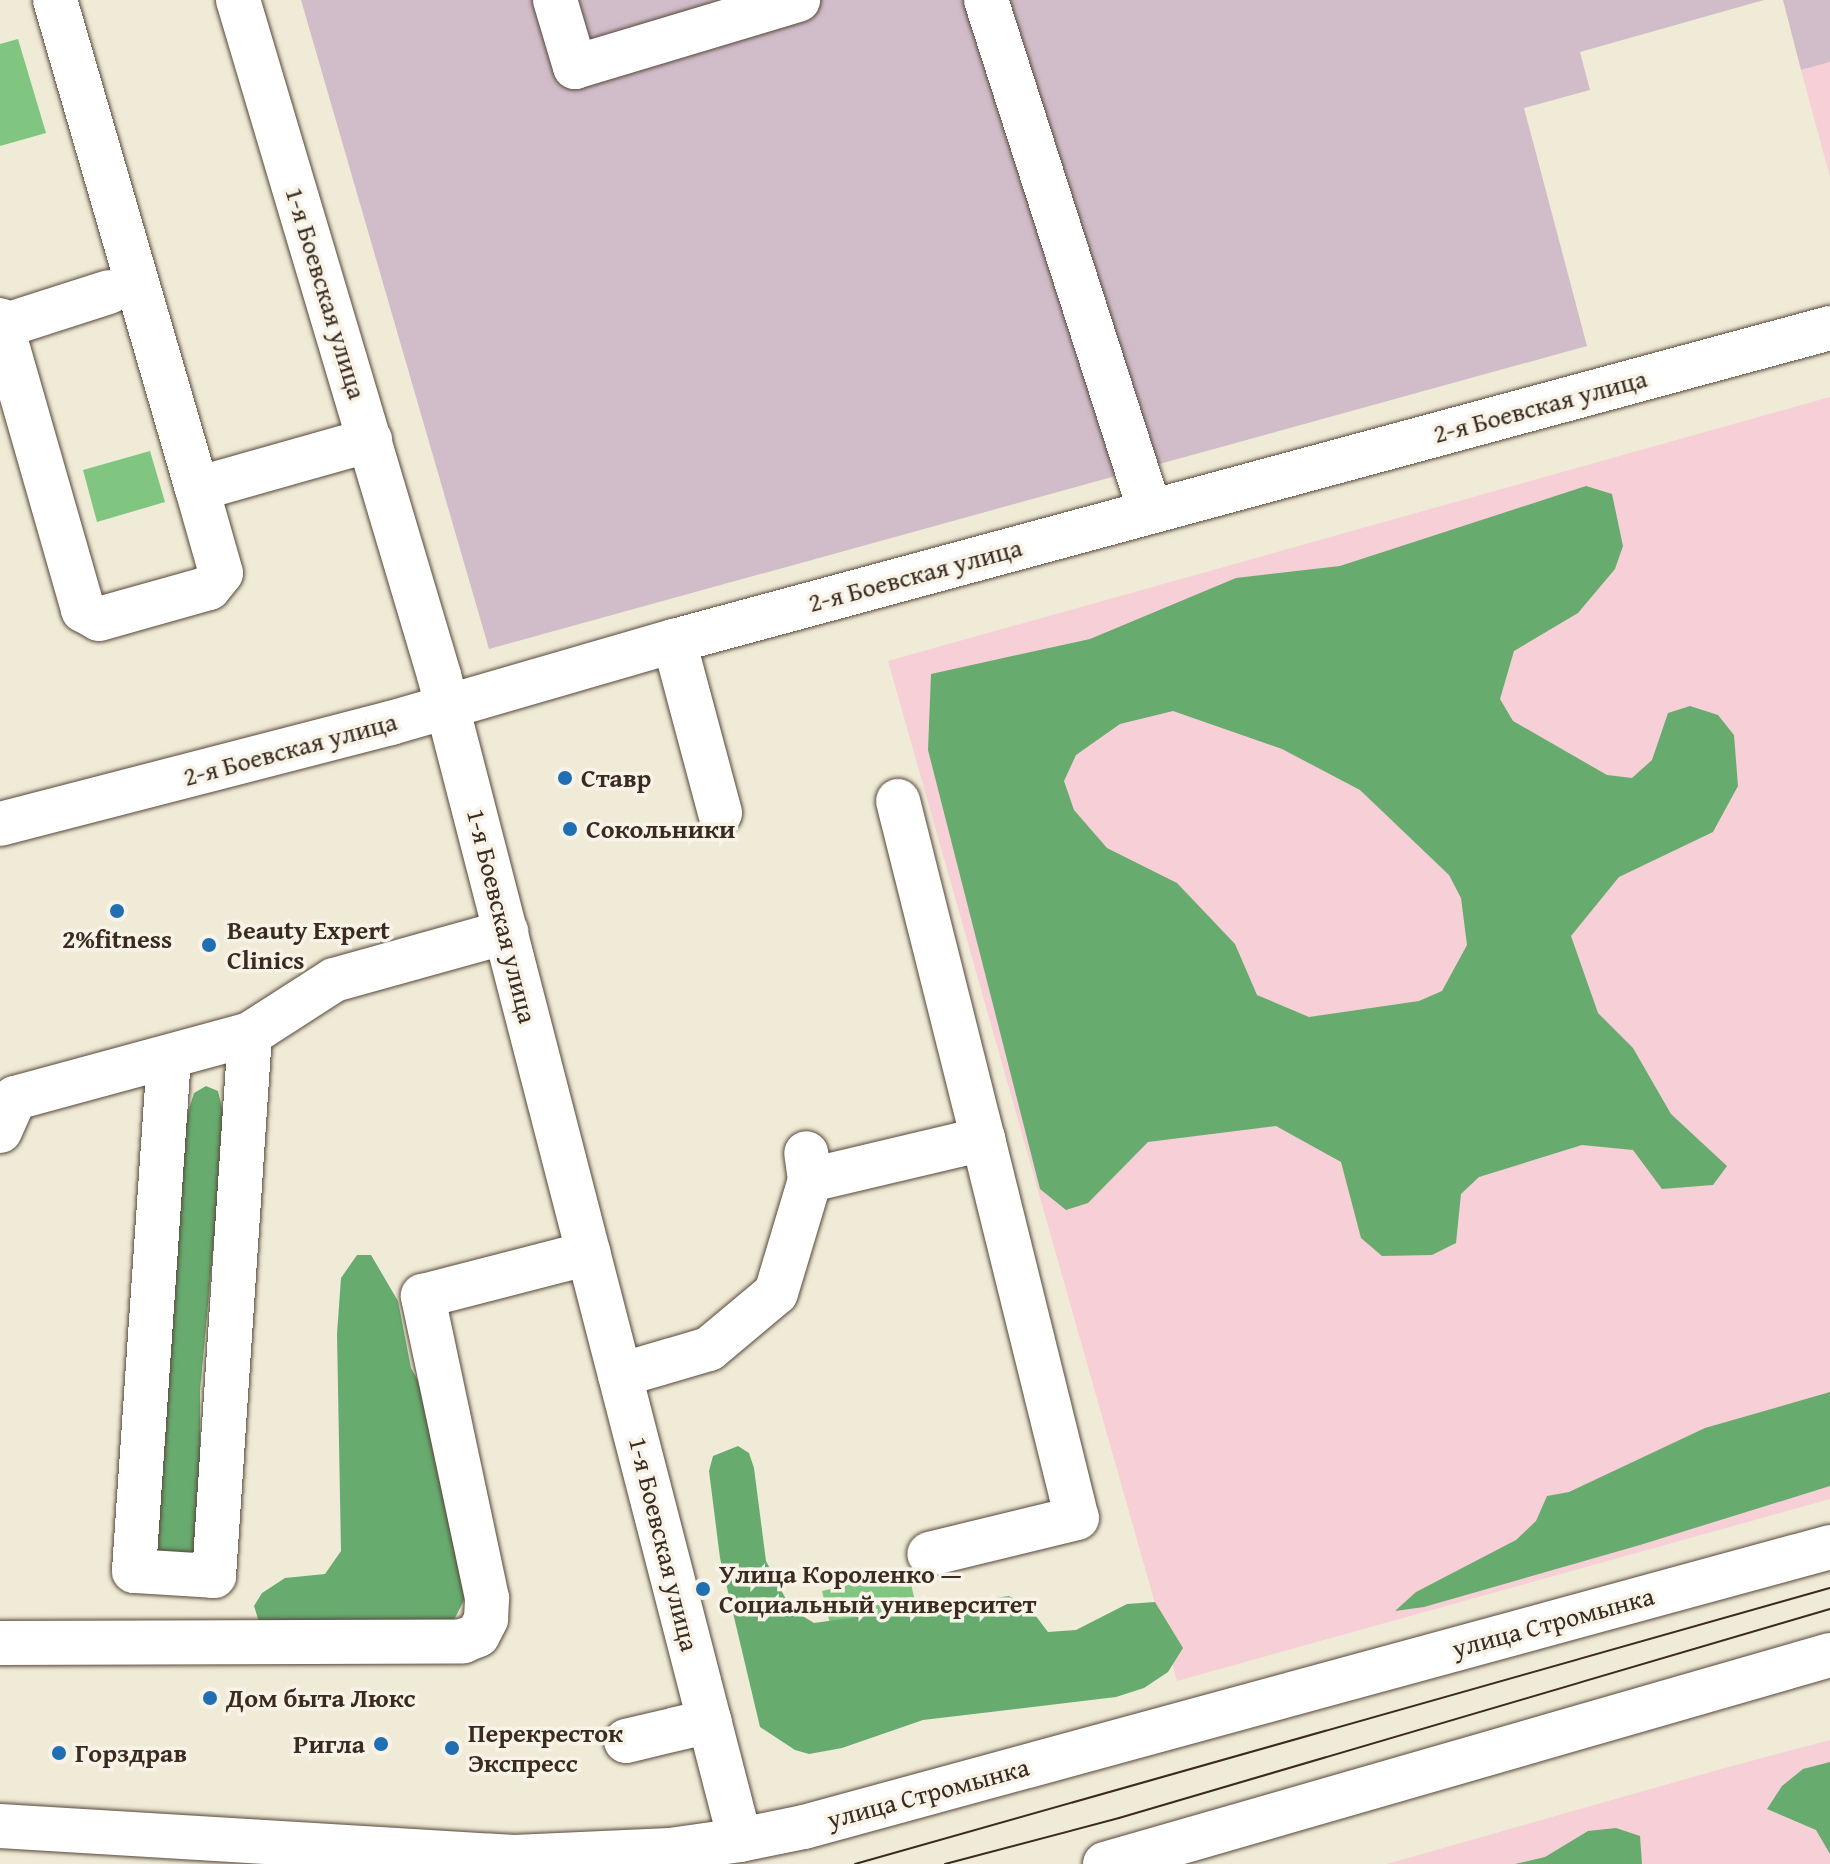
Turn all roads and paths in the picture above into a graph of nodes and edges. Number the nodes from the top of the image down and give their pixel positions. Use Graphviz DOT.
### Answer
graph roads {
  1 [pos="55,0"];
  2 [pos="238,0"];
  3 [pos="555,0"];
  4 [pos="798,0"];
  5 [pos="986,0"];
  6 [pos="109,292"];
  7 [pos="1,324"];
  8 [pos="1830,328"];
  9 [pos="370,440"];
  10 [pos="197,489"];
  11 [pos="1150,511"];
  12 [pos="674,641"];
  13 [pos="447,705"];
  14 [pos="898,801"];
  15 [pos="720,813"];
  16 [pos="0,824"];
  17 [pos="506,932"];
  18 [pos="250,1034"];
  19 [pos="169,1057"];
  20 [pos="0,1131"];
  21 [pos="983,1139"];
  22 [pos="589,1253"];
  23 [pos="620,1375"];
  24 [pos="1830,1547"];
  25 [pos="929,1554"];
  26 [pos="0,1643"];
  27 [pos="1830,1655"];
  28 [pos="710,1721"];
  29 [pos="626,1741"];
  30 [pos="0,1826"];
  31 [pos="740,1840"];
  32 [pos="1105,1864"];
  1 -- 10 [label="street"];
  2 -- 9 [label="street, 1-я Боевская улица"];
  3 -- 4 [label="street"];
  5 -- 11 [label="street"];
  6 -- 7 [label="street"];
  7 -- 10 [label="street"];
  8 -- 11 [label="street, 2-я Боевская улица"];
  9 -- 10 [label="street"];
  9 -- 13 [label="street, 1-я Боевская улица"];
  11 -- 12 [label="street, 2-я Боевская улица"];
  12 -- 13 [label="street, 2-я Боевская улица"];
  12 -- 15 [label="street"];
  13 -- 16 [label="street, 2-я Боевская улица"];
  13 -- 17 [label="street, 1-я Боевская улица"];
  14 -- 21 [label="street"];
  17 -- 18 [label="street"];
  17 -- 22 [label="street, 1-я Боевская улица"];
  18 -- 19 [label="street"];
  18 -- 19 [label="street"];
  19 -- 20 [label="street"];
  21 -- 23 [label="street"];
  21 -- 25 [label="street"];
  22 -- 23 [label="street, 1-я Боевская улица"];
  22 -- 26 [label="street"];
  23 -- 28 [label="street, 1-я Боевская улица"];
  24 -- 31 [label="street, улица Стромынка"];
  27 -- 32 [label="street"];
  28 -- 29 [label="street"];
  28 -- 31 [label="street, 1-я Боевская улица"];
  30 -- 31 [label="street, улица Стромынка"];
}
